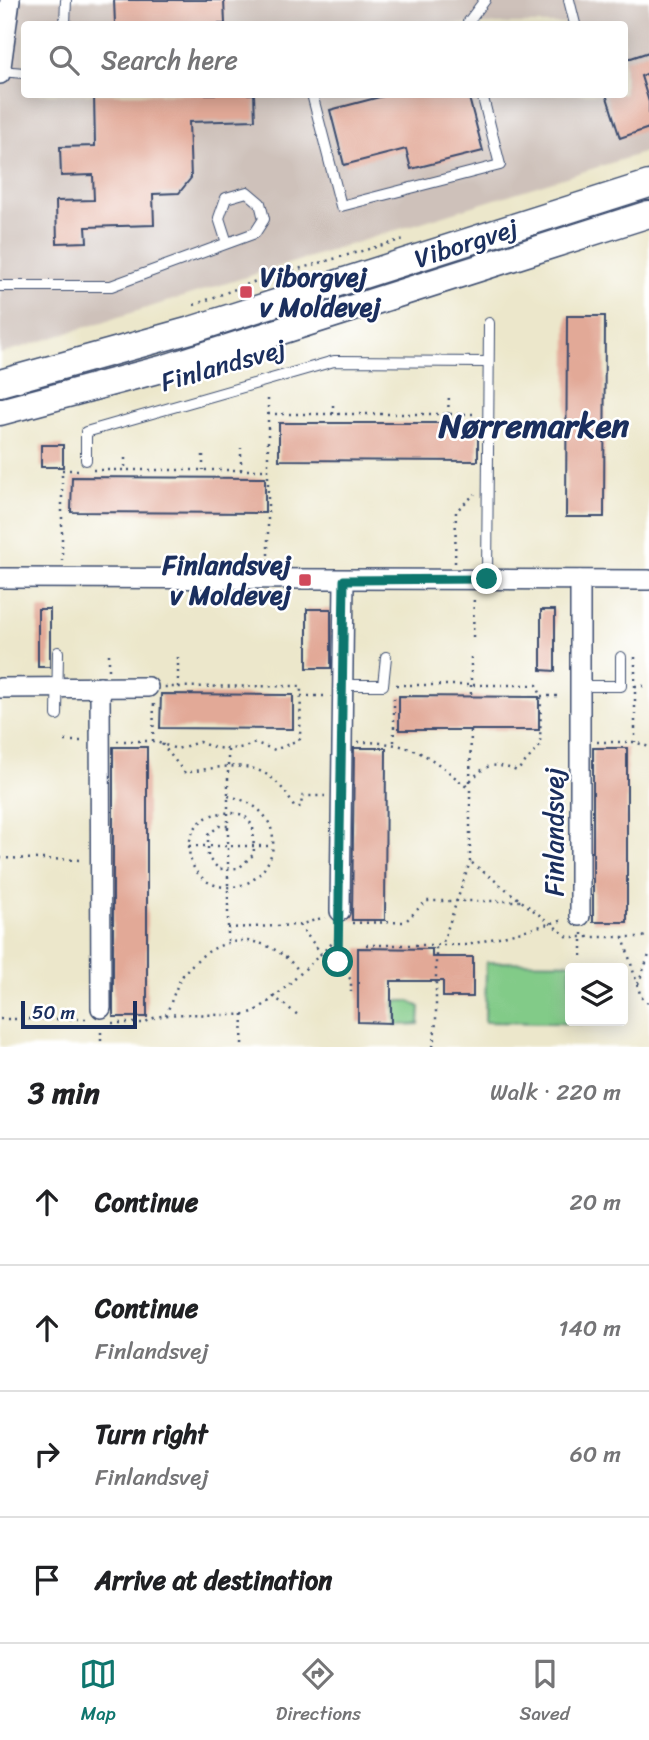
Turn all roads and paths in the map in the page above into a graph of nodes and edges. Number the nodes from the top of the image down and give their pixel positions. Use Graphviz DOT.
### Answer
graph roads {
  1 [pos="10,0"];
  2 [pos="66,0"];
  3 [pos="485,0"];
  4 [pos="569,0"];
  5 [pos="65,21"];
  6 [pos="469,21"];
  7 [pos="574,21"];
  8 [pos="0,73"];
  9 [pos="21,73"];
  10 [pos="313,98"];
  11 [pos="483,98"];
  12 [pos="649,184"];
  13 [pos="649,214"];
  14 [pos="227,243"];
  15 [pos="0,286"];
  16 [pos="489,323"];
  17 [pos="488,362"];
  18 [pos="268,380"];
  19 [pos="0,383"];
  20 [pos="449,397"];
  21 [pos="333,405"];
  22 [pos="409,407"];
  23 [pos="0,412"];
  24 [pos="268,414"];
  25 [pos="333,414"];
  26 [pos="409,414"];
  27 [pos="448,414"];
  28 [pos="488,414"];
  29 [pos="242,448"];
  30 [pos="203,455"];
  31 [pos="125,458"];
  32 [pos="86,460"];
  33 [pos="125,470"];
  34 [pos="203,470"];
  35 [pos="241,470"];
  36 [pos="268,470"];
  37 [pos="488,482"];
  38 [pos="0,578"];
  39 [pos="62,578"];
  40 [pos="268,580"];
  41 [pos="344,580"];
  42 [pos="454,580"];
  43 [pos="481,580"];
  44 [pos="580,580"];
  45 [pos="649,580"];
  46 [pos="473,637"];
  47 [pos="58,652"];
  48 [pos="178,653"];
  49 [pos="386,657"];
  50 [pos="471,657"];
  51 [pos="621,657"];
  52 [pos="635,657"];
  53 [pos="343,685"];
  54 [pos="470,685"];
  55 [pos="579,686"];
  56 [pos="635,686"];
  57 [pos="649,686"];
  58 [pos="100,687"];
  59 [pos="151,687"];
  60 [pos="178,687"];
  61 [pos="0,688"];
  62 [pos="58,688"];
  63 [pos="471,696"];
  64 [pos="57,715"];
  65 [pos="471,730"];
  66 [pos="65,741"];
  67 [pos="100,741"];
  68 [pos="153,741"];
  69 [pos="342,742"];
  70 [pos="394,742"];
  71 [pos="635,742"];
  72 [pos="580,743"];
  73 [pos="162,744"];
  74 [pos="649,747"];
  75 [pos="228,749"];
  76 [pos="228,765"];
  77 [pos="470,782"];
  78 [pos="465,786"];
  79 [pos="228,796"];
  80 [pos="341,796"];
  81 [pos="228,812"];
  82 [pos="228,826"];
  83 [pos="189,846"];
  84 [pos="207,846"];
  85 [pos="228,846"];
  86 [pos="255,846"];
  87 [pos="272,846"];
  88 [pos="0,858"];
  89 [pos="100,860"];
  90 [pos="470,862"];
  91 [pos="228,870"];
  92 [pos="228,887"];
  93 [pos="457,901"];
  94 [pos="522,901"];
  95 [pos="340,911"];
  96 [pos="580,916"];
  97 [pos="551,923"];
  98 [pos="299,925"];
  99 [pos="228,928"];
  100 [pos="649,934"];
  101 [pos="582,937"];
  102 [pos="623,937"];
  103 [pos="337,939"];
  104 [pos="228,943"];
  105 [pos="366,945"];
  106 [pos="436,945"];
  107 [pos="442,945"];
  108 [pos="321,953"];
  109 [pos="649,955"];
  110 [pos="582,961"];
  111 [pos="300,972"];
  112 [pos="638,985"];
  113 [pos="351,992"];
  114 [pos="272,996"];
  115 [pos="649,1004"];
  116 [pos="243,1013"];
  117 [pos="298,1014"];
  118 [pos="166,1015"];
  119 [pos="98,1018"];
  120 [pos="0,1019"];
  121 [pos="101,1043"];
  122 [pos="242,1044"];
  123 [pos="433,1047"];
  1 -- 8 [label="street"];
  2 -- 5 [label="lane"];
  3 -- 6 [label="lane"];
  4 -- 7 [label="lane"];
  8 -- 9 [label="lane"];
  10 -- 11 [label="lane"];
  12 -- 19 [label="street, Viborgvej"];
  13 -- 23 [label="street, Viborgvej"];
  14 -- 14 [label="lane"];
  14 -- 15 [label="lane"];
  16 -- 17 [label="lane"];
  17 -- 18 [label="lane, Finlandsvej"];
  17 -- 28 [label="lane"];
  18 -- 24 [label="path"];
  18 -- 32 [label="lane, Finlandsvej"];
  20 -- 27 [label="path"];
  21 -- 25 [label="path"];
  22 -- 26 [label="path"];
  24 -- 25 [label="path"];
  24 -- 36 [label="path"];
  25 -- 26 [label="path"];
  26 -- 27 [label="path"];
  27 -- 28 [label="path"];
  28 -- 37 [label="lane"];
  29 -- 35 [label="path"];
  30 -- 34 [label="path"];
  31 -- 33 [label="path"];
  33 -- 34 [label="path"];
  33 -- 39 [label="path"];
  34 -- 35 [label="path"];
  35 -- 36 [label="path"];
  36 -- 40 [label="path"];
  37 -- 42 [label="path"];
  37 -- 43 [label="lane"];
  38 -- 39 [label="street"];
  39 -- 40 [label="street"];
  40 -- 41 [label="street"];
  41 -- 42 [label="street"];
  41 -- 53 [label="street"];
  42 -- 43 [label="street"];
  43 -- 44 [label="street"];
  43 -- 46 [label="path"];
  44 -- 45 [label="street"];
  44 -- 55 [label="street, Finlandsvej"];
  47 -- 62 [label="lane"];
  48 -- 60 [label="path"];
  49 -- 53 [label="lane"];
  50 -- 54 [label="path"];
  51 -- 55 [label="lane"];
  52 -- 56 [label="path"];
  53 -- 69 [label="street"];
  54 -- 63 [label="path"];
  54 -- 70 [label="path"];
  54 -- 77 [label="path"];
  55 -- 72 [label="street, Finlandsvej"];
  56 -- 57 [label="path"];
  56 -- 71 [label="path"];
  58 -- 59 [label="street"];
  58 -- 62 [label="street"];
  58 -- 67 [label="street"];
  59 -- 60 [label="path"];
  59 -- 68 [label="path"];
  60 -- 75 [label="path"];
  61 -- 62 [label="street"];
  62 -- 64 [label="lane"];
  65 -- 77 [label="path"];
  66 -- 67 [label="path"];
  67 -- 68 [label="path"];
  67 -- 89 [label="street"];
  68 -- 73 [label="path"];
  69 -- 70 [label="path"];
  69 -- 80 [label="street"];
  70 -- 78 [label="path"];
  71 -- 72 [label="path"];
  71 -- 74 [label="path"];
  72 -- 96 [label="street, Finlandsvej"];
  73 -- 75 [label="path"];
  73 -- 76 [label="path"];
  75 -- 76 [label="path"];
  76 -- 79 [label="path"];
  76 -- 80 [label="path"];
  77 -- 78 [label="path"];
  78 -- 90 [label="path"];
  79 -- 81 [label="path"];
  79 -- 87 [label="path"];
  80 -- 95 [label="street"];
  81 -- 82 [label="path"];
  81 -- 83 [label="path"];
  81 -- 86 [label="path"];
  82 -- 84 [label="path"];
  82 -- 85 [label="path"];
  83 -- 84 [label="path"];
  83 -- 92 [label="path"];
  84 -- 85 [label="path"];
  84 -- 91 [label="path"];
  85 -- 86 [label="path"];
  85 -- 91 [label="path"];
  86 -- 87 [label="path"];
  86 -- 91 [label="path"];
  87 -- 92 [label="path"];
  88 -- 89 [label="path"];
  89 -- 119 [label="street"];
  90 -- 93 [label="path"];
  90 -- 94 [label="path"];
  91 -- 92 [label="path"];
  92 -- 99 [label="path"];
  93 -- 94 [label="path"];
  93 -- 103 [label="path"];
  93 -- 107 [label="path"];
  94 -- 97 [label="path"];
  95 -- 98 [label="path"];
  96 -- 97 [label="path"];
  96 -- 101 [label="path"];
  97 -- 101 [label="path"];
  97 -- 107 [label="path"];
  98 -- 99 [label="path"];
  98 -- 108 [label="path"];
  99 -- 104 [label="path"];
  100 -- 102 [label="path"];
  101 -- 102 [label="path"];
  101 -- 110 [label="path"];
  102 -- 112 [label="path"];
  103 -- 108 [label="path"];
  103 -- 113 [label="path"];
  104 -- 111 [label="path"];
  104 -- 118 [label="path"];
  105 -- 106 [label="path"];
  106 -- 107 [label="path"];
  106 -- 123 [label="path"];
  108 -- 111 [label="path"];
  109 -- 112 [label="path"];
  111 -- 114 [label="path"];
  112 -- 115 [label="path"];
  114 -- 116 [label="path"];
  114 -- 117 [label="path"];
  116 -- 118 [label="path"];
  116 -- 122 [label="path"];
  118 -- 119 [label="path"];
  119 -- 120 [label="path"];
  119 -- 121 [label="path"];
}
